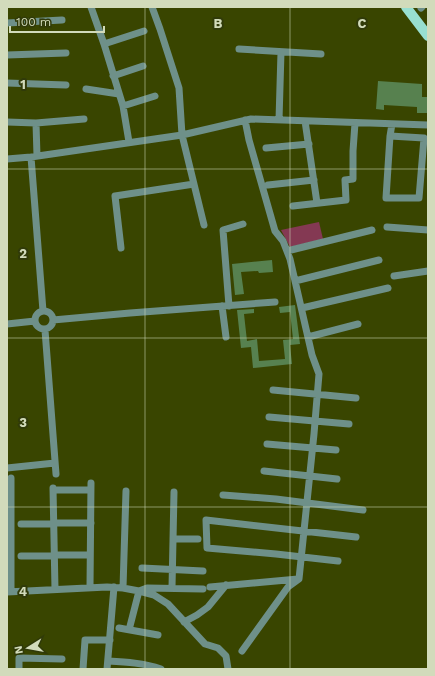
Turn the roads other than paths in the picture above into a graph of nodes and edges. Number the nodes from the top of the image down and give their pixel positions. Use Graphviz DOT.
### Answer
graph roads {
  1 [pos="92,7"];
  2 [pos="152,7"];
  3 [pos="406,7"];
  4 [pos="62,20"];
  5 [pos="7,23"];
  6 [pos="144,30"];
  7 [pos="428,36"];
  8 [pos="104,44"];
  9 [pos="239,50"];
  10 [pos="281,52"];
  11 [pos="66,53"];
  12 [pos="321,54"];
  13 [pos="7,55"];
  14 [pos="143,66"];
  15 [pos="113,76"];
  16 [pos="7,83"];
  17 [pos="66,86"];
  18 [pos="86,89"];
  19 [pos="119,94"];
  20 [pos="155,96"];
  21 [pos="123,106"];
  22 [pos="84,119"];
  23 [pos="245,120"];
  24 [pos="278,120"];
  25 [pos="305,121"];
  26 [pos="7,122"];
  27 [pos="36,123"];
  28 [pos="355,123"];
  29 [pos="392,124"];
  30 [pos="427,125"];
  31 [pos="182,135"];
  32 [pos="390,136"];
  33 [pos="424,138"];
  34 [pos="129,142"];
  35 [pos="309,144"];
  36 [pos="266,148"];
  37 [pos="34,157"];
  38 [pos="7,159"];
  39 [pos="314,180"];
  40 [pos="194,184"];
  41 [pos="268,185"];
  42 [pos="317,203"];
  43 [pos="293,206"];
  44 [pos="244,224"];
  45 [pos="204,225"];
  46 [pos="387,227"];
  47 [pos="372,230"];
  48 [pos="428,230"];
  49 [pos="121,248"];
  50 [pos="287,251"];
  51 [pos="379,260"];
  52 [pos="428,271"];
  53 [pos="394,276"];
  54 [pos="295,281"];
  55 [pos="388,288"];
  56 [pos="275,302"];
  57 [pos="226,306"];
  58 [pos="302,308"];
  59 [pos="43,311"];
  60 [pos="53,320"];
  61 [pos="35,321"];
  62 [pos="7,324"];
  63 [pos="358,324"];
  64 [pos="45,330"];
  65 [pos="226,337"];
  66 [pos="308,337"];
  67 [pos="272,390"];
  68 [pos="317,394"];
  69 [pos="356,398"];
  70 [pos="269,417"];
  71 [pos="315,421"];
  72 [pos="349,424"];
  73 [pos="267,444"];
  74 [pos="313,448"];
  75 [pos="336,450"];
  76 [pos="55,463"];
  77 [pos="7,468"];
  78 [pos="264,471"];
  79 [pos="56,474"];
  80 [pos="309,476"];
  81 [pos="11,478"];
  82 [pos="336,479"];
  83 [pos="126,491"];
  84 [pos="174,492"];
  85 [pos="223,495"];
  86 [pos="306,503"];
  87 [pos="363,510"];
  88 [pos="54,523"];
  89 [pos="91,523"];
  90 [pos="21,524"];
  91 [pos="303,531"];
  92 [pos="356,537"];
  93 [pos="173,539"];
  94 [pos="198,539"];
  95 [pos="21,556"];
  96 [pos="54,556"];
  97 [pos="90,556"];
  98 [pos="301,557"];
  99 [pos="338,561"];
  100 [pos="142,568"];
  101 [pos="172,570"];
  102 [pos="203,571"];
  103 [pos="299,579"];
  104 [pos="226,585"];
  105 [pos="90,587"];
  106 [pos="114,587"];
  107 [pos="124,588"];
  108 [pos="172,588"];
  109 [pos="55,589"];
  110 [pos="9,591"];
  111 [pos="139,591"];
  112 [pos="184,622"];
  113 [pos="119,628"];
  114 [pos="129,630"];
  115 [pos="158,635"];
  116 [pos="110,640"];
  117 [pos="242,651"];
  118 [pos="62,658"];
  119 [pos="108,661"];
  120 [pos="19,669"];
  121 [pos="83,669"];
  122 [pos="107,669"];
  123 [pos="161,669"];
  124 [pos="228,669"];
  1 -- 8 [label="street"];
  2 -- 31 [label="street"];
  3 -- 7 [label="main road"];
  4 -- 5 [label="street"];
  6 -- 8 [label="street"];
  8 -- 15 [label="street"];
  9 -- 10 [label="street"];
  10 -- 12 [label="street"];
  10 -- 24 [label="street"];
  11 -- 13 [label="street"];
  14 -- 15 [label="street"];
  15 -- 19 [label="street"];
  16 -- 17 [label="street"];
  18 -- 19 [label="street"];
  19 -- 21 [label="street"];
  20 -- 21 [label="street"];
  21 -- 34 [label="street"];
  22 -- 27 [label="street"];
  23 -- 24 [label="street"];
  23 -- 31 [label="street"];
  23 -- 50 [label="street"];
  24 -- 25 [label="street"];
  25 -- 28 [label="street"];
  25 -- 35 [label="street"];
  26 -- 27 [label="street"];
  27 -- 37 [label="street"];
  28 -- 29 [label="street"];
  28 -- 42 [label="street"];
  29 -- 30 [label="street"];
  29 -- 32 [label="street"];
  30 -- 33 [label="street"];
  31 -- 34 [label="street"];
  31 -- 40 [label="street"];
  32 -- 33 [label="street"];
  32 -- 33 [label="street"];
  34 -- 37 [label="street"];
  35 -- 36 [label="street"];
  35 -- 39 [label="street"];
  37 -- 38 [label="street"];
  37 -- 59 [label="street"];
  39 -- 41 [label="street"];
  39 -- 42 [label="street"];
  40 -- 45 [label="street"];
  40 -- 49 [label="street"];
  42 -- 43 [label="street"];
  44 -- 57 [label="street"];
  46 -- 48 [label="street"];
  47 -- 50 [label="street"];
  50 -- 54 [label="street"];
  51 -- 54 [label="street"];
  52 -- 53 [label="street"];
  54 -- 58 [label="street"];
  55 -- 58 [label="street"];
  56 -- 57 [label="street"];
  57 -- 60 [label="street"];
  57 -- 65 [label="street"];
  58 -- 66 [label="street"];
  59 -- 60 [label="street"];
  59 -- 61 [label="street"];
  60 -- 64 [label="street"];
  61 -- 62 [label="street"];
  61 -- 64 [label="street"];
  63 -- 66 [label="street"];
  64 -- 76 [label="street"];
  66 -- 68 [label="street"];
  67 -- 68 [label="street"];
  68 -- 69 [label="street"];
  68 -- 71 [label="street"];
  70 -- 71 [label="street"];
  71 -- 72 [label="street"];
  71 -- 74 [label="street"];
  73 -- 74 [label="street"];
  74 -- 75 [label="street"];
  74 -- 80 [label="street"];
  76 -- 77 [label="street"];
  76 -- 79 [label="street"];
  78 -- 80 [label="street"];
  80 -- 82 [label="street"];
  80 -- 86 [label="street"];
  81 -- 110 [label="street"];
  83 -- 107 [label="street"];
  84 -- 93 [label="street"];
  85 -- 86 [label="street"];
  86 -- 87 [label="street"];
  86 -- 91 [label="street"];
  88 -- 89 [label="street"];
  88 -- 89 [label="street"];
  88 -- 90 [label="street"];
  88 -- 96 [label="street"];
  89 -- 97 [label="street"];
  91 -- 92 [label="street"];
  91 -- 98 [label="street"];
  91 -- 98 [label="street"];
  93 -- 94 [label="street"];
  93 -- 101 [label="street"];
  95 -- 96 [label="street"];
  96 -- 97 [label="street"];
  96 -- 109 [label="street"];
  97 -- 105 [label="street"];
  98 -- 99 [label="street"];
  98 -- 103 [label="street"];
  100 -- 101 [label="street"];
  101 -- 102 [label="street"];
  101 -- 108 [label="street"];
  103 -- 104 [label="street"];
  103 -- 117 [label="street"];
  104 -- 108 [label="street"];
  104 -- 112 [label="street"];
  105 -- 106 [label="street"];
  105 -- 109 [label="street"];
  106 -- 107 [label="street"];
  106 -- 116 [label="street"];
  107 -- 111 [label="street"];
  108 -- 111 [label="street"];
  109 -- 110 [label="street"];
  111 -- 112 [label="street"];
  111 -- 114 [label="street"];
  112 -- 124 [label="street"];
  113 -- 114 [label="street"];
  114 -- 115 [label="street"];
  116 -- 119 [label="street"];
  116 -- 121 [label="street"];
  118 -- 120 [label="street"];
  119 -- 122 [label="street"];
  119 -- 123 [label="street"];
}
